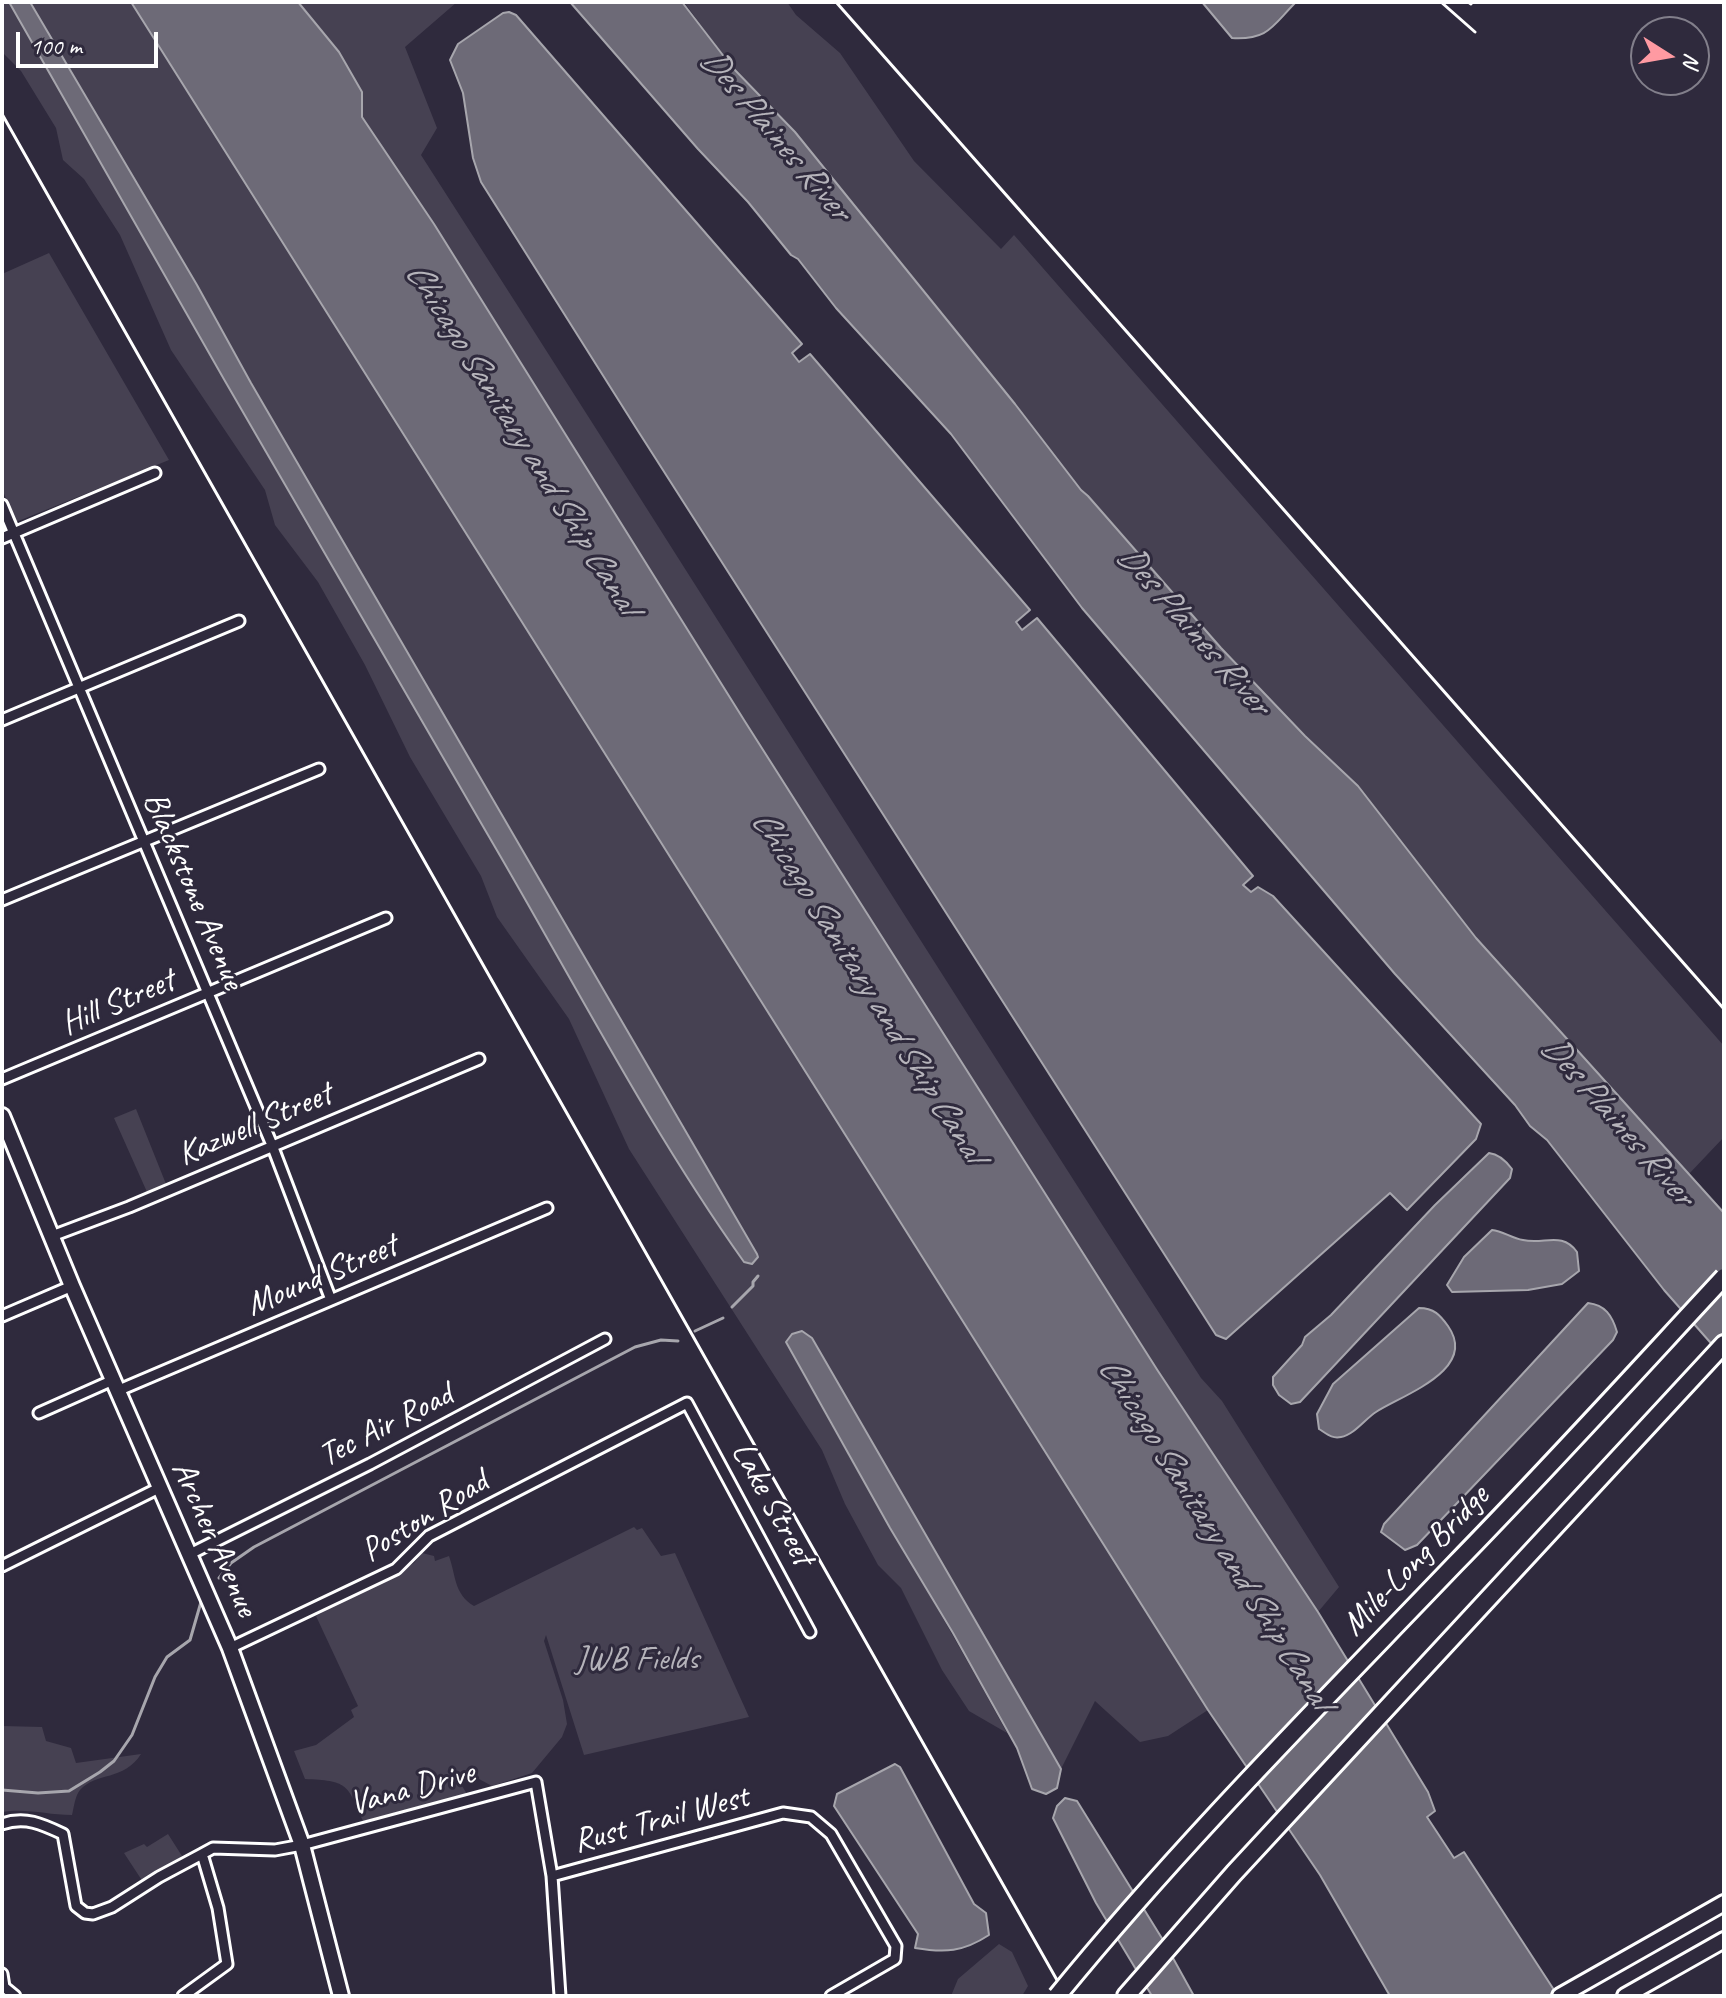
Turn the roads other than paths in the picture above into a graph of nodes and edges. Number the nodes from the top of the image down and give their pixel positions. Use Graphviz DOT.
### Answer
graph roads {
  1 [pos="155,473"];
  2 [pos="2,505"];
  3 [pos="14,533"];
  4 [pos="2,538"];
  5 [pos="239,621"];
  6 [pos="78,687"];
  7 [pos="2,720"];
  8 [pos="319,769"];
  9 [pos="145,841"];
  10 [pos="2,900"];
  11 [pos="386,918"];
  12 [pos="207,993"];
  13 [pos="479,1059"];
  14 [pos="2,1079"];
  15 [pos="2,1116"];
  16 [pos="272,1145"];
  17 [pos="547,1208"];
  18 [pos="52,1236"];
  19 [pos="1724,1277"];
  20 [pos="72,1286"];
  21 [pos="331,1300"];
  22 [pos="2,1316"];
  23 [pos="605,1339"];
  24 [pos="1724,1344"];
  25 [pos="115,1386"];
  26 [pos="687,1403"];
  27 [pos="39,1413"];
  28 [pos="159,1488"];
  29 [pos="188,1555"];
  30 [pos="2,1566"];
  31 [pos="810,1632"];
  32 [pos="230,1648"];
  33 [pos="2,1824"];
  34 [pos="302,1845"];
  35 [pos="202,1854"];
  36 [pos="552,1876"];
  37 [pos="1724,1903"];
  38 [pos="1724,1940"];
  39 [pos="2,1974"];
  40 [pos="15,1996"];
  41 [pos="183,1996"];
  42 [pos="341,1996"];
  43 [pos="560,1996"];
  44 [pos="831,1996"];
  45 [pos="1057,1996"];
  46 [pos="1126,1996"];
  47 [pos="1560,1996"];
  48 [pos="1625,1996"];
  1 -- 3 [label="street"];
  2 -- 3 [label="street, Blackstone Avenue"];
  3 -- 4 [label="street"];
  3 -- 6 [label="street, Blackstone Avenue"];
  5 -- 6 [label="street"];
  6 -- 7 [label="street"];
  6 -- 9 [label="street, Blackstone Avenue"];
  8 -- 9 [label="street"];
  9 -- 10 [label="street"];
  9 -- 12 [label="street, Blackstone Avenue"];
  11 -- 12 [label="street, Hill Street"];
  12 -- 14 [label="street, Hill Street"];
  12 -- 16 [label="street, Blackstone Avenue"];
  13 -- 16 [label="street, Kazwell Street"];
  15 -- 18 [label="main road, Archer Avenue"];
  16 -- 18 [label="street, Kazwell Street"];
  16 -- 21 [label="street, Blackstone Avenue"];
  17 -- 21 [label="street, Mound Street"];
  18 -- 20 [label="main road, Archer Avenue"];
  19 -- 45 [label="highway, Mile-Long Bridge, bridge"];
  20 -- 22 [label="street"];
  20 -- 25 [label="main road, Archer Avenue"];
  21 -- 25 [label="street, Mound Street"];
  23 -- 29 [label="street, Tec Air Road"];
  24 -- 46 [label="highway"];
  25 -- 27 [label="street, Mound Street"];
  25 -- 28 [label="main road, Archer Avenue"];
  26 -- 31 [label="street, Lake Street"];
  26 -- 32 [label="street, Poston Road"];
  28 -- 29 [label="main road, Archer Avenue"];
  28 -- 30 [label="street"];
  29 -- 32 [label="main road, Archer Avenue"];
  32 -- 34 [label="main road, Archer Avenue"];
  33 -- 35 [label="street"];
  34 -- 35 [label="street, Vana Drive"];
  34 -- 36 [label="street, Vana Drive"];
  34 -- 42 [label="main road, Archer Avenue"];
  35 -- 41 [label="street"];
  36 -- 43 [label="street"];
  36 -- 44 [label="street, Rust Trail West"];
  37 -- 47 [label="main road"];
  38 -- 48 [label="main road"];
  39 -- 40 [label="street"];
}
